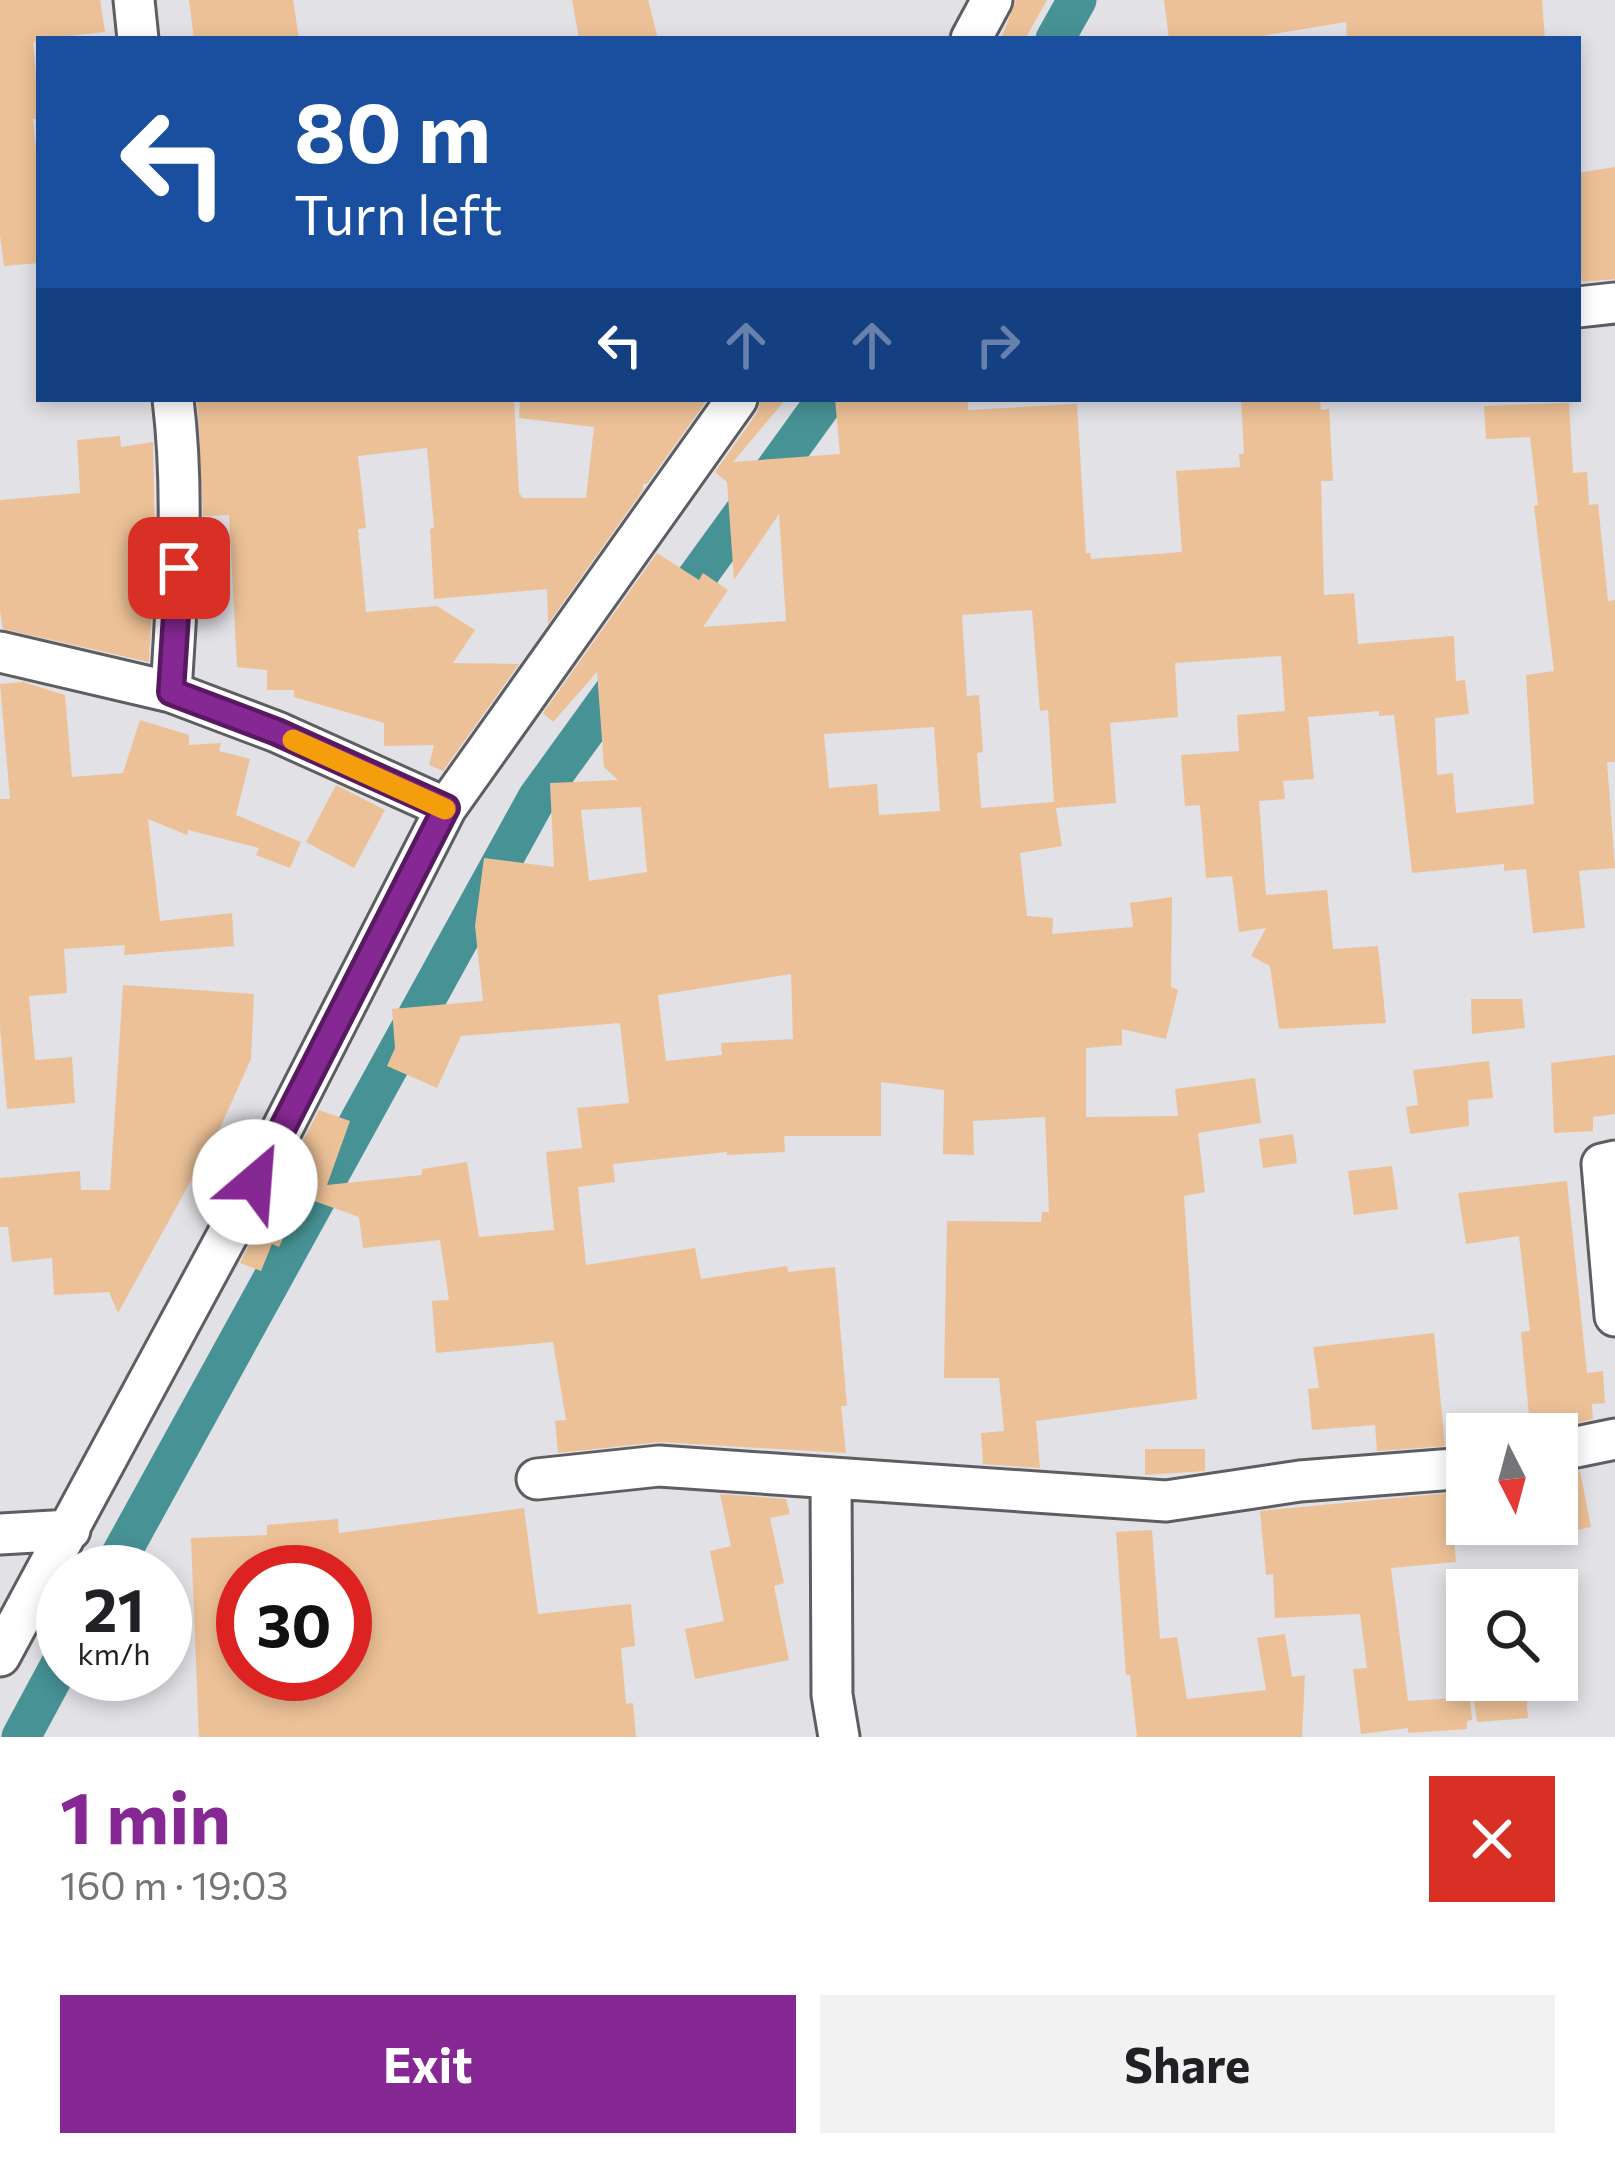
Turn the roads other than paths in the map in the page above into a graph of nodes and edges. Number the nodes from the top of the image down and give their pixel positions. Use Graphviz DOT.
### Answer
graph roads {
  1 [pos="134,0"];
  2 [pos="992,0"];
  3 [pos="138,36"];
  4 [pos="972,36"];
  5 [pos="1615,303"];
  6 [pos="1581,307"];
  7 [pos="173,402"];
  8 [pos="735,402"];
  9 [pos="0,652"];
  10 [pos="171,692"];
  11 [pos="446,808"];
  12 [pos="1615,1161"];
  13 [pos="1615,1316"];
  14 [pos="1615,1439"];
  15 [pos="1578,1447"];
  16 [pos="1446,1470"];
  17 [pos="831,1478"];
  18 [pos="537,1479"];
  19 [pos="70,1530"];
  20 [pos="0,1534"];
  21 [pos="0,1656"];
  22 [pos="839,1737"];
  1 -- 3 [label="street"];
  2 -- 4 [label="street"];
  5 -- 6 [label="street"];
  7 -- 10 [label="street"];
  8 -- 11 [label="street"];
  9 -- 10 [label="street"];
  10 -- 11 [label="street"];
  11 -- 19 [label="street"];
  12 -- 13 [label="street"];
  14 -- 15 [label="street"];
  16 -- 17 [label="street"];
  17 -- 18 [label="street"];
  17 -- 22 [label="street"];
  19 -- 20 [label="street"];
  19 -- 21 [label="street"];
}
